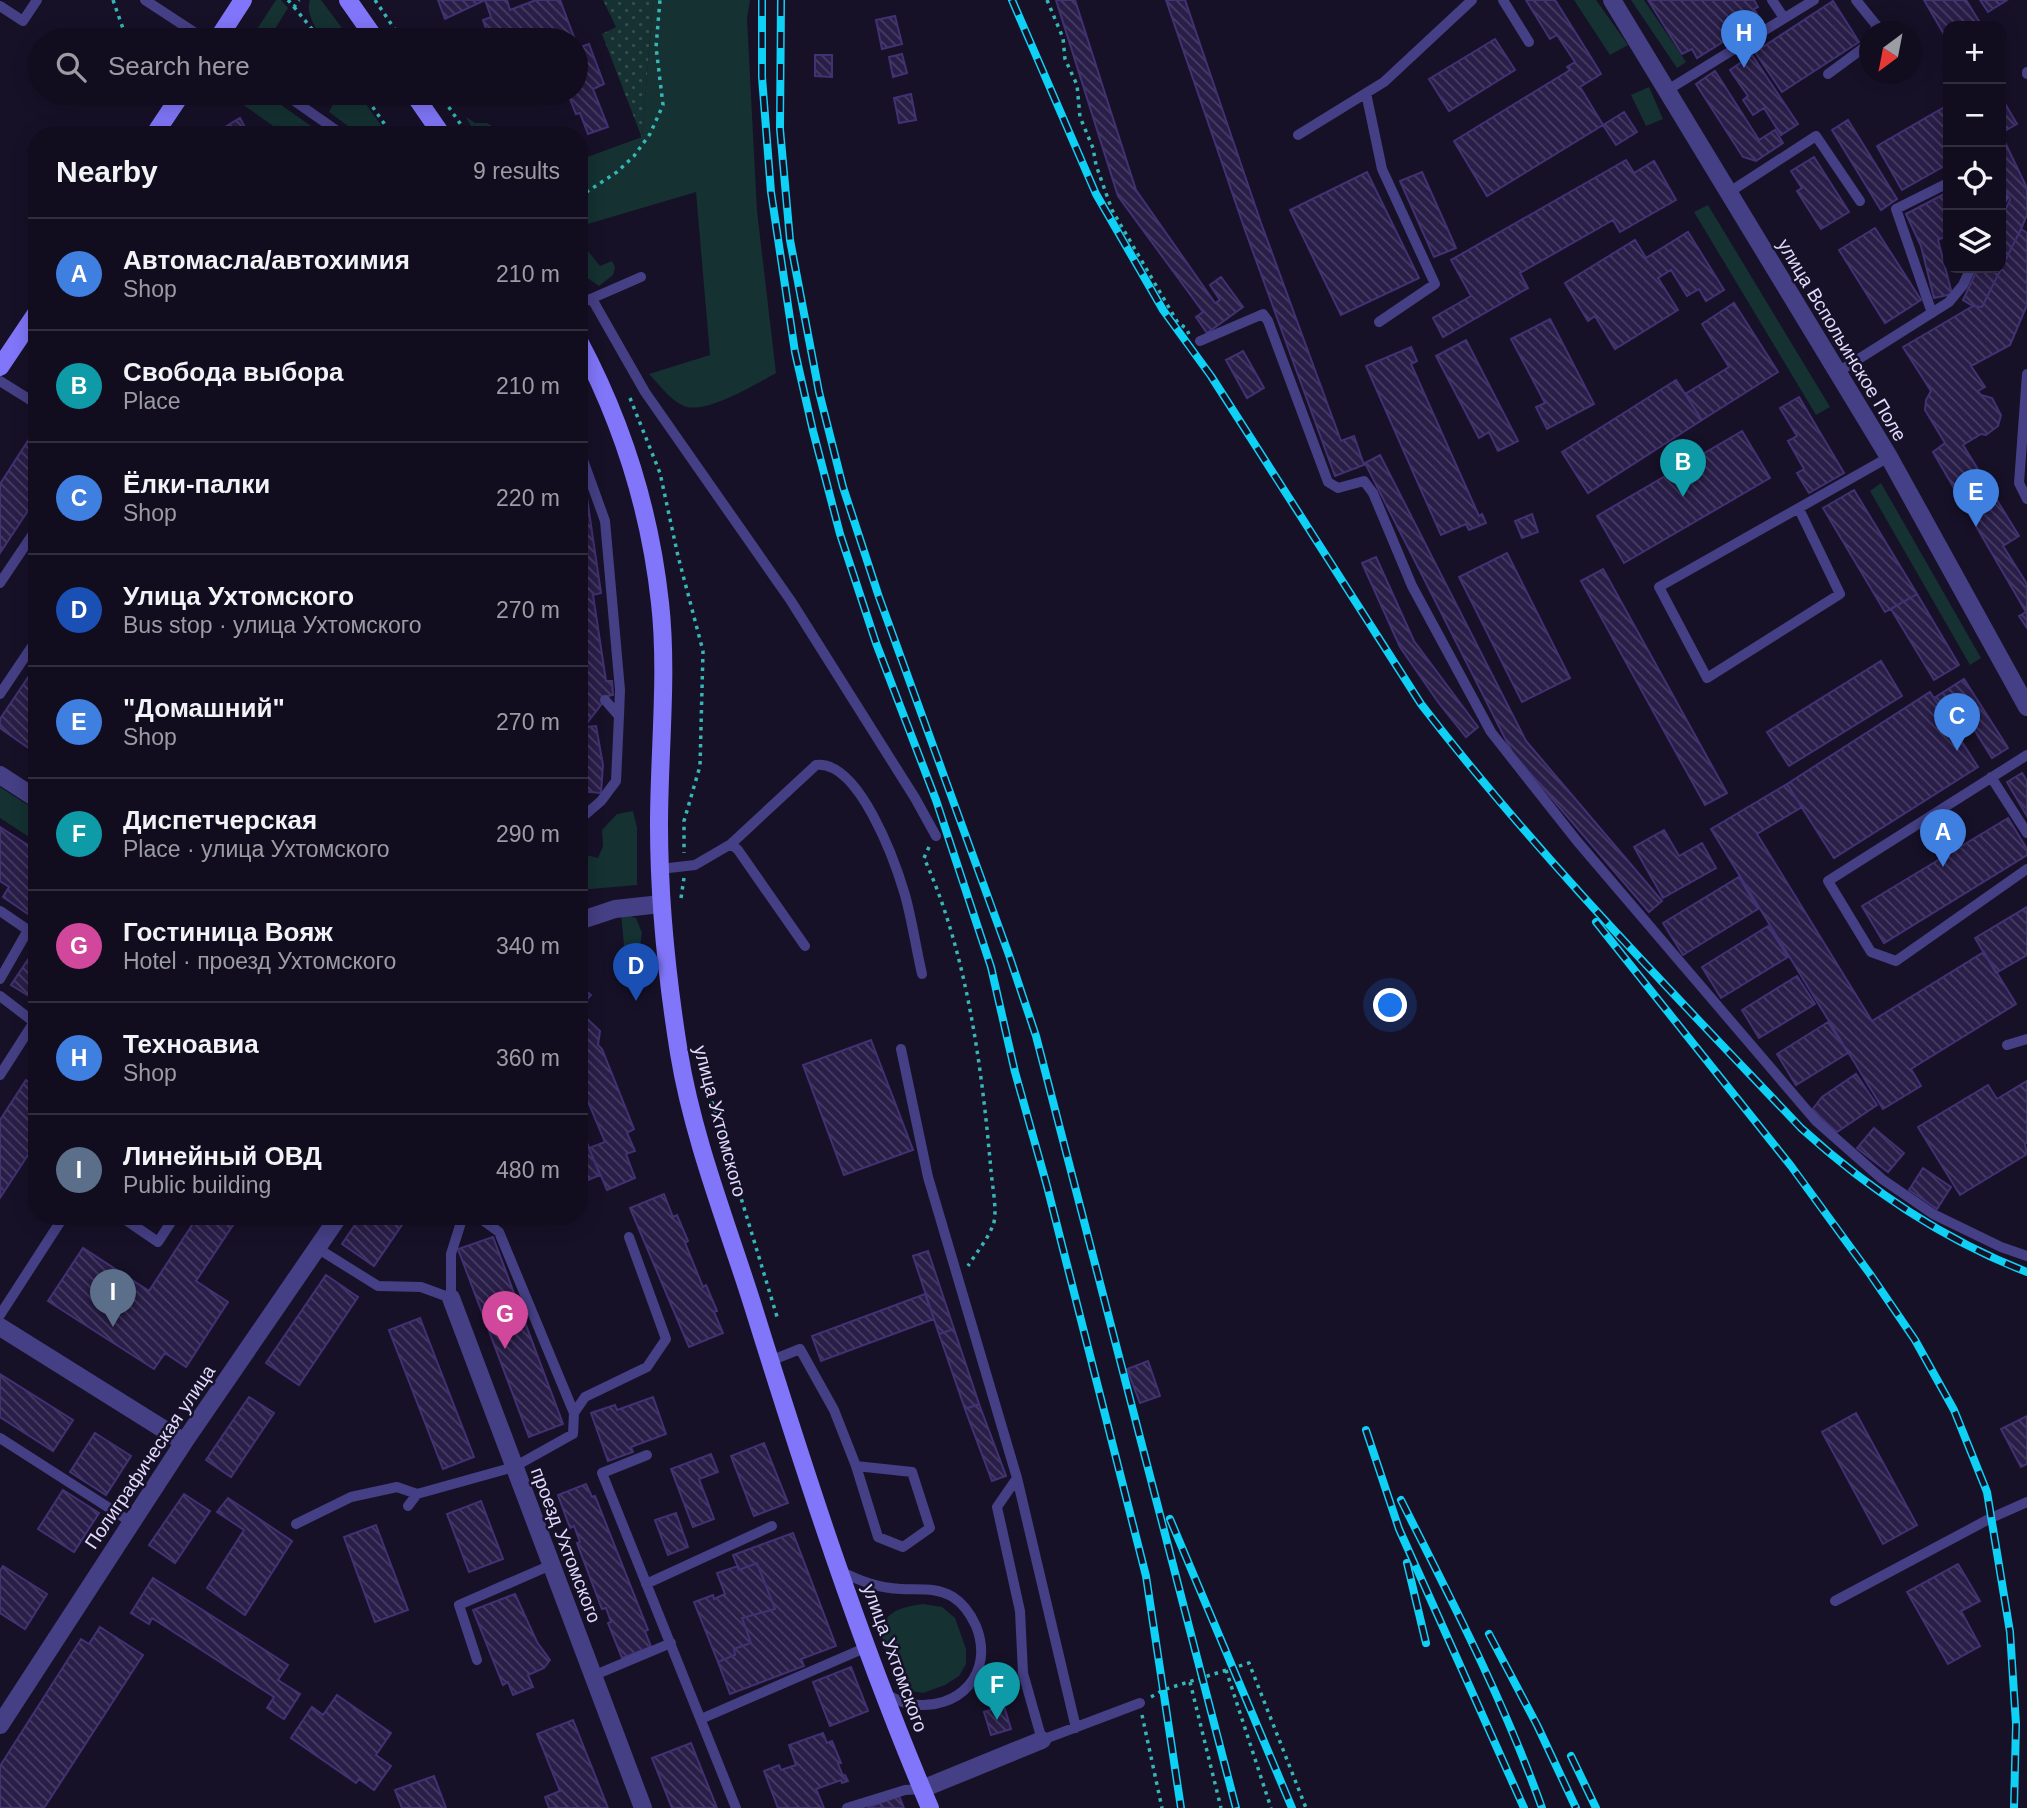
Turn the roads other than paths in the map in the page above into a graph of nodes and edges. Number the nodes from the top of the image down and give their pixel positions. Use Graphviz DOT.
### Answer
graph roads {
  1 [pos="37,0"];
  2 [pos="145,0"];
  3 [pos="243,0"];
  4 [pos="348,0"];
  5 [pos="1472,0"];
  6 [pos="1503,0"];
  7 [pos="1612,0"];
  8 [pos="1772,0"];
  9 [pos="1814,0"];
  10 [pos="1856,0"];
  11 [pos="0,6"];
  12 [pos="1784,18"];
  13 [pos="1873,21"];
  14 [pos="188,28"];
  15 [pos="225,28"];
  16 [pos="368,28"];
  17 [pos="1529,42"];
  18 [pos="1859,51"];
  19 [pos="1828,74"];
  20 [pos="1666,90"];
  21 [pos="1366,93"];
  22 [pos="174,105"];
  23 [pos="300,105"];
  24 [pos="421,105"];
  25 [pos="160,126"];
  26 [pos="330,126"];
  27 [pos="436,126"];
  28 [pos="1298,135"];
  29 [pos="1943,186"];
  30 [pos="1728,192"];
  31 [pos="1860,201"];
  32 [pos="1969,273"];
  33 [pos="641,277"];
  34 [pos="592,299"];
  35 [pos="588,301"];
  36 [pos="1932,313"];
  37 [pos="1379,322"];
  38 [pos="28,329"];
  39 [pos="1200,341"];
  40 [pos="588,359"];
  41 [pos="0,367"];
  42 [pos="1838,372"];
  43 [pos="2027,374"];
  44 [pos="0,381"];
  45 [pos="28,398"];
  46 [pos="1889,457"];
  47 [pos="588,474"];
  48 [pos="2027,499"];
  49 [pos="1799,509"];
  50 [pos="28,541"];
  51 [pos="0,583"];
  52 [pos="28,652"];
  53 [pos="0,694"];
  54 [pos="605,700"];
  55 [pos="2027,707"];
  56 [pos="620,716"];
  57 [pos="2027,755"];
  58 [pos="0,775"];
  59 [pos="1992,777"];
  60 [pos="28,793"];
  61 [pos="588,812"];
  62 [pos="2027,833"];
  63 [pos="936,836"];
  64 [pos="731,844"];
  65 [pos="660,869"];
  66 [pos="2027,869"];
  67 [pos="661,904"];
  68 [pos="0,911"];
  69 [pos="588,918"];
  70 [pos="805,946"];
  71 [pos="922,974"];
  72 [pos="0,979"];
  73 [pos="0,996"];
  74 [pos="28,1017"];
  75 [pos="28,1031"];
  76 [pos="2027,1039"];
  77 [pos="2007,1045"];
  78 [pos="901,1049"];
  79 [pos="0,1075"];
  80 [pos="58,1225"];
  81 [pos="133,1225"];
  82 [pos="169,1225"];
  83 [pos="333,1225"];
  84 [pos="460,1225"];
  85 [pos="489,1225"];
  86 [pos="629,1237"];
  87 [pos="317,1248"];
  88 [pos="2027,1256"];
  89 [pos="451,1298"];
  90 [pos="0,1315"];
  91 [pos="0,1327"];
  92 [pos="770,1361"];
  93 [pos="574,1413"];
  94 [pos="0,1438"];
  95 [pos="184,1442"];
  96 [pos="648,1455"];
  97 [pos="856,1466"];
  98 [pos="514,1467"];
  99 [pos="1017,1478"];
  100 [pos="417,1494"];
  101 [pos="2027,1502"];
  102 [pos="408,1506"];
  103 [pos="131,1522"];
  104 [pos="296,1524"];
  105 [pos="772,1526"];
  106 [pos="551,1565"];
  107 [pos="840,1571"];
  108 [pos="646,1584"];
  109 [pos="1835,1601"];
  110 [pos="671,1643"];
  111 [pos="867,1647"];
  112 [pos="477,1660"];
  113 [pos="594,1675"];
  114 [pos="885,1694"];
  115 [pos="1140,1703"];
  116 [pos="701,1719"];
  117 [pos="0,1725"];
  118 [pos="1076,1728"];
  119 [pos="1042,1740"];
  120 [pos="922,1789"];
  121 [pos="643,1808"];
  122 [pos="736,1808"];
  123 [pos="848,1808"];
  124 [pos="930,1808"];
  1 -- 11 [label="lane"];
  2 -- 14 [label="lane"];
  3 -- 15 [label="street"];
  4 -- 16 [label="street"];
  5 -- 21 [label="lane"];
  6 -- 17 [label="lane"];
  7 -- 20 [label="street, улица Вспольинское Поле"];
  8 -- 12 [label="lane"];
  9 -- 12 [label="lane"];
  10 -- 13 [label="lane"];
  12 -- 20 [label="lane"];
  18 -- 19 [label="lane"];
  20 -- 30 [label="street, улица Вспольинское Поле"];
  21 -- 28 [label="lane"];
  21 -- 37 [label="lane"];
  22 -- 25 [label="street"];
  23 -- 26 [label="lane"];
  24 -- 27 [label="street"];
  29 -- 36 [label="lane"];
  30 -- 31 [label="lane"];
  30 -- 42 [label="street, улица Вспольинское Поле"];
  32 -- 36 [label="lane"];
  33 -- 34 [label="lane"];
  34 -- 35 [label="lane"];
  34 -- 63 [label="lane"];
  36 -- 42 [label="lane"];
  38 -- 41 [label="street"];
  39 -- 88 [label="lane"];
  40 -- 65 [label="street, улица Ухтомского"];
  42 -- 46 [label="street, улица Вспольинское Поле"];
  43 -- 48 [label="lane"];
  44 -- 45 [label="lane"];
  46 -- 49 [label="lane"];
  46 -- 55 [label="street, улица Вспольинское Поле"];
  47 -- 56 [label="lane"];
  49 -- 49 [label="lane"];
  50 -- 51 [label="lane"];
  52 -- 53 [label="lane"];
  54 -- 56 [label="lane"];
  56 -- 61 [label="lane"];
  57 -- 59 [label="lane"];
  58 -- 60 [label="street"];
  59 -- 62 [label="lane"];
  59 -- 66 [label="lane"];
  64 -- 65 [label="lane"];
  64 -- 70 [label="lane"];
  64 -- 71 [label="lane"];
  65 -- 67 [label="street, улица Ухтомского"];
  67 -- 69 [label="street"];
  67 -- 92 [label="street, улица Ухтомского"];
  68 -- 72 [label="lane"];
  73 -- 74 [label="lane"];
  75 -- 79 [label="lane"];
  76 -- 77 [label="lane"];
  78 -- 99 [label="lane"];
  80 -- 90 [label="lane"];
  81 -- 82 [label="lane"];
  83 -- 87 [label="street, Полиграфическая улица"];
  84 -- 89 [label="lane"];
  85 -- 93 [label="lane"];
  86 -- 93 [label="lane"];
  87 -- 89 [label="lane"];
  87 -- 95 [label="street, Полиграфическая улица"];
  89 -- 98 [label="street, проезд Ухтомского"];
  91 -- 95 [label="street"];
  92 -- 97 [label="lane"];
  92 -- 107 [label="street, улица Ухтомского"];
  93 -- 98 [label="lane"];
  94 -- 103 [label="lane"];
  95 -- 103 [label="street, Полиграфическая улица"];
  96 -- 108 [label="lane"];
  97 -- 97 [label="lane"];
  98 -- 100 [label="lane"];
  98 -- 106 [label="street, проезд Ухтомского"];
  99 -- 118 [label="lane"];
  99 -- 119 [label="lane"];
  100 -- 102 [label="lane"];
  100 -- 104 [label="lane"];
  101 -- 109 [label="lane"];
  103 -- 117 [label="street, Полиграфическая улица"];
  105 -- 108 [label="lane"];
  106 -- 112 [label="lane"];
  106 -- 113 [label="street, проезд Ухтомского"];
  107 -- 111 [label="street, улица Ухтомского"];
  107 -- 114 [label="lane"];
  108 -- 110 [label="lane"];
  110 -- 113 [label="lane"];
  110 -- 116 [label="lane"];
  111 -- 114 [label="street, улица Ухтомского"];
  111 -- 116 [label="lane"];
  113 -- 121 [label="street, проезд Ухтомского"];
  114 -- 120 [label="street, улица Ухтомского"];
  115 -- 118 [label="lane"];
  116 -- 122 [label="lane"];
  118 -- 119 [label="lane"];
  119 -- 120 [label="street"];
  120 -- 123 [label="lane"];
  120 -- 124 [label="street, улица Ухтомского"];
}
